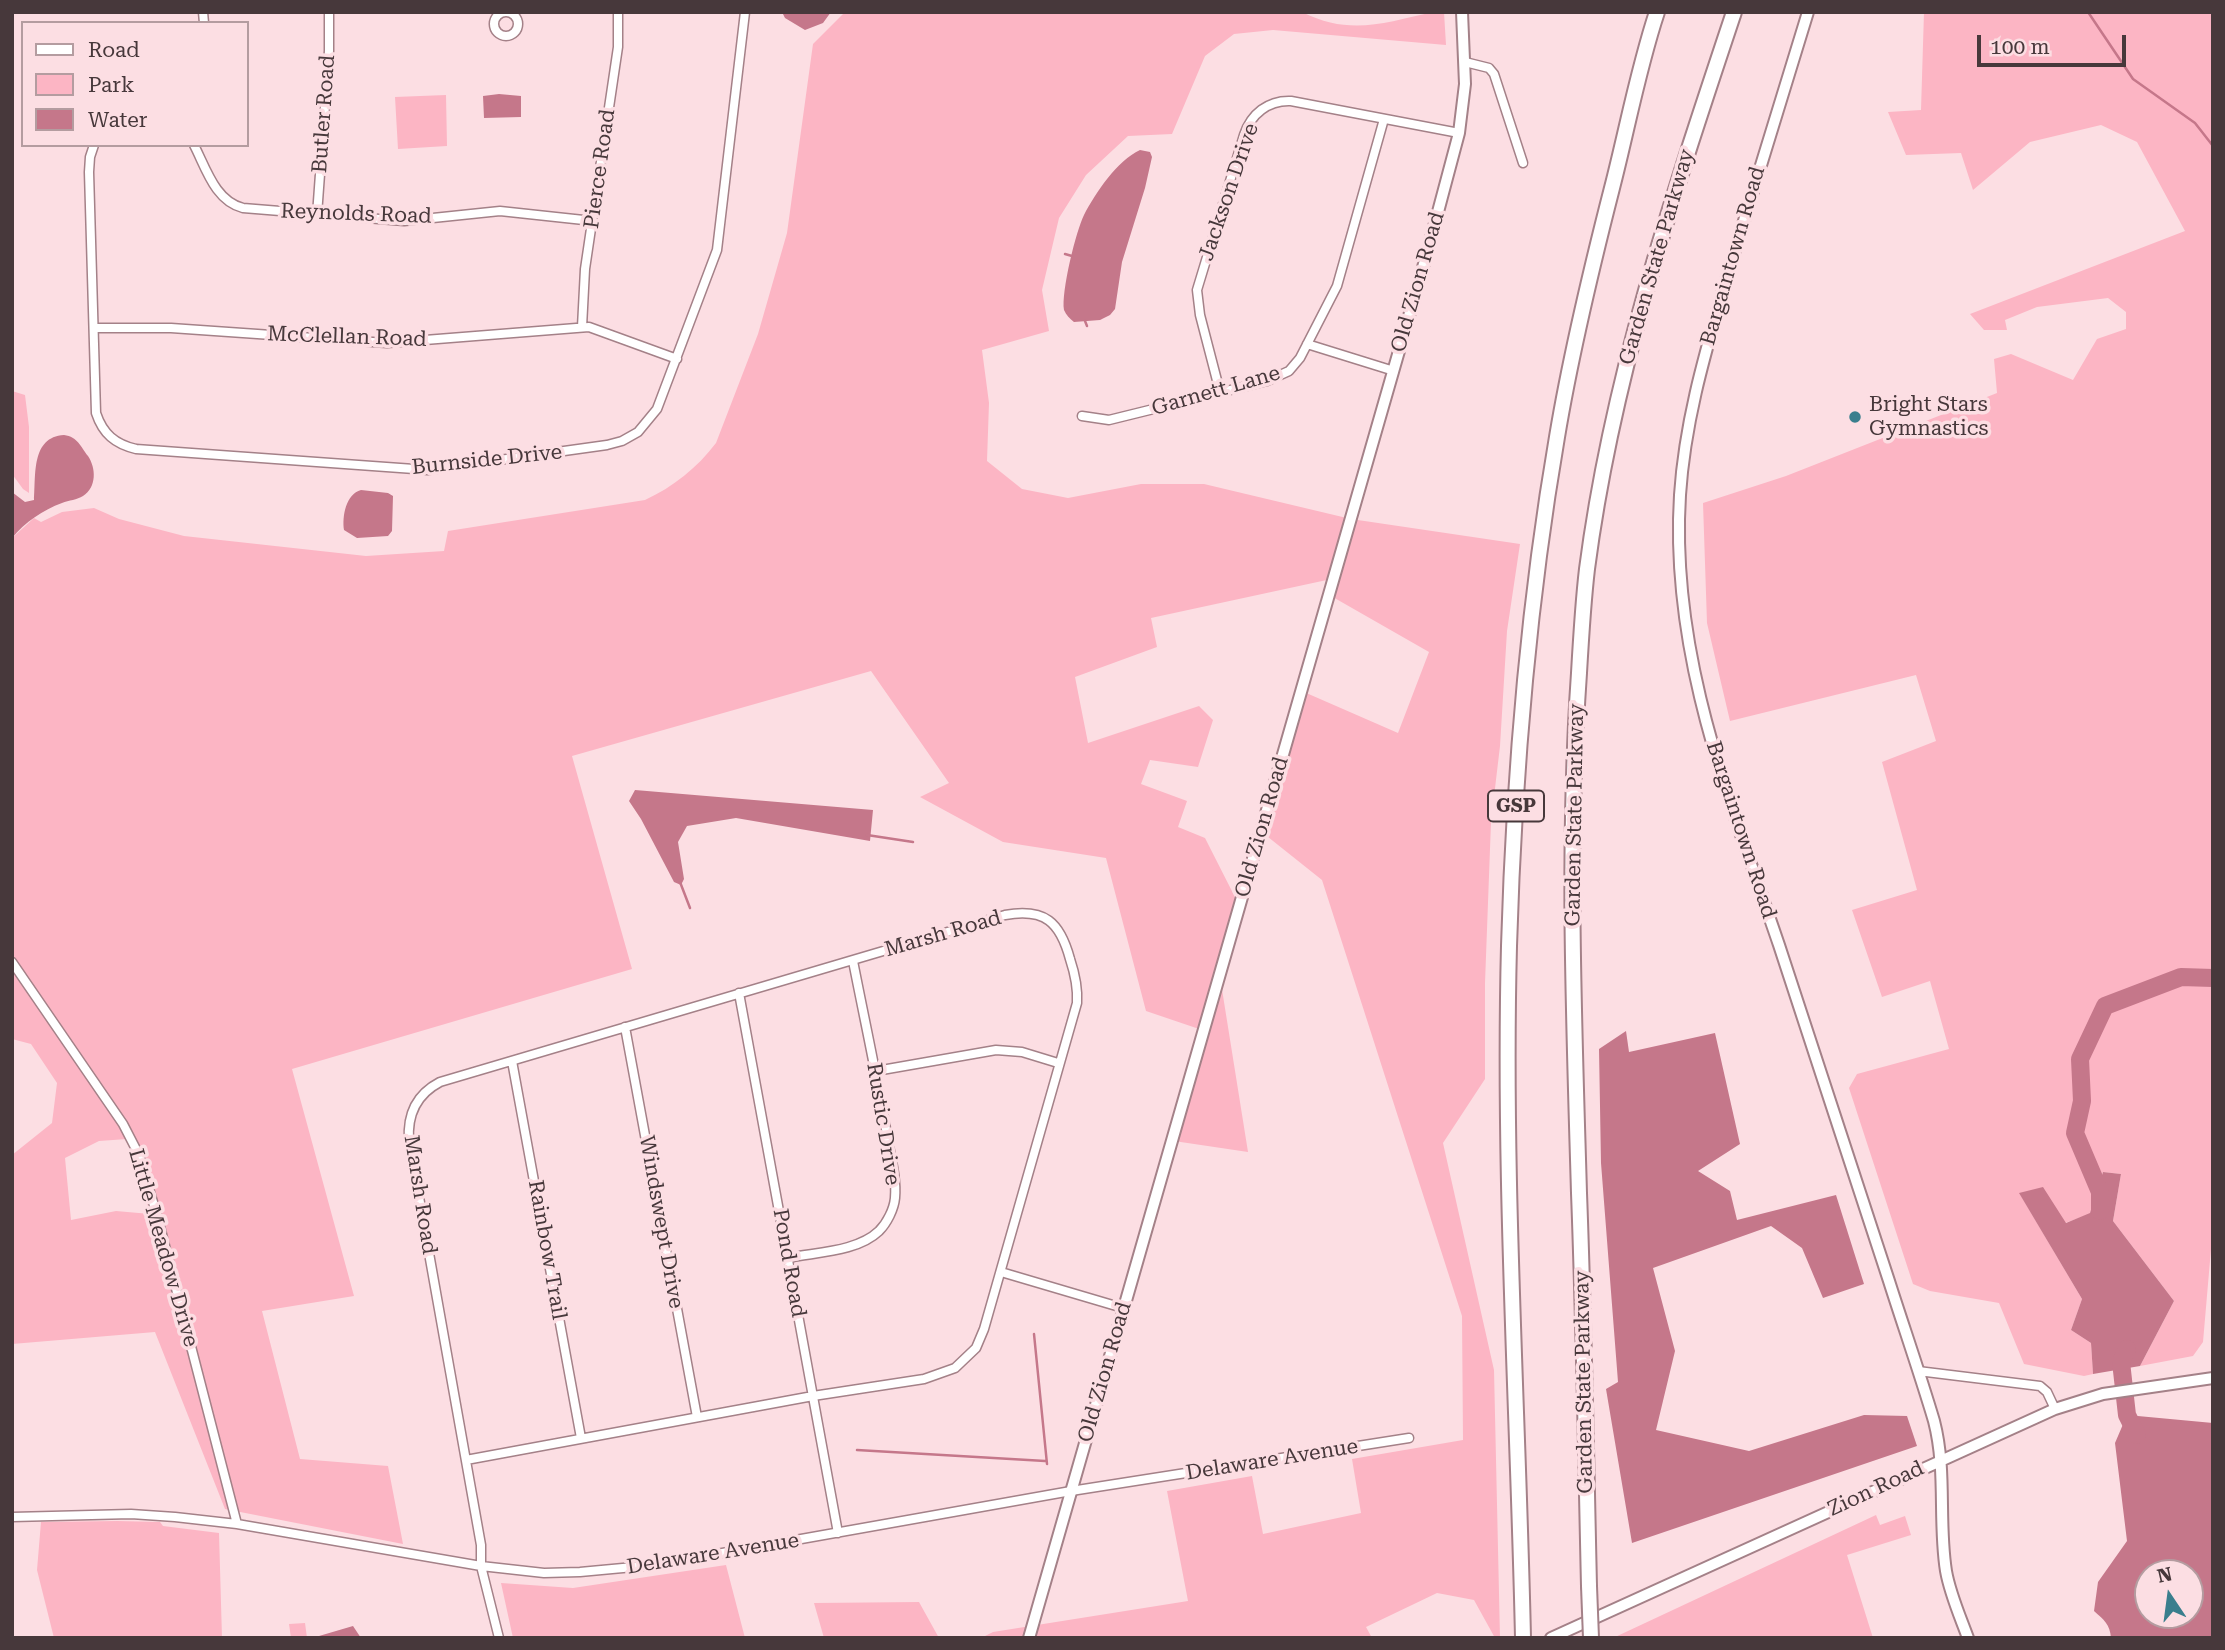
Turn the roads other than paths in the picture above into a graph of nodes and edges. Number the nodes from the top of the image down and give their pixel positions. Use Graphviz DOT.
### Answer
graph roads {
  1 [pos="330,12"];
  2 [pos="618,12"];
  3 [pos="744,12"];
  4 [pos="1462,12"];
  5 [pos="1657,12"];
  6 [pos="1734,12"];
  7 [pos="1808,12"];
  8 [pos="1465,62"];
  9 [pos="1384,119"];
  10 [pos="1460,133"];
  11 [pos="93,147"];
  12 [pos="195,147"];
  13 [pos="1523,163"];
  14 [pos="317,215"];
  15 [pos="593,221"];
  16 [pos="582,327"];
  17 [pos="94,328"];
  18 [pos="1307,344"];
  19 [pos="677,359"];
  20 [pos="1394,371"];
  21 [pos="1220,392"];
  22 [pos="1082,416"];
  23 [pos="853,961"];
  24 [pos="12,962"];
  25 [pos="738,993"];
  26 [pos="625,1027"];
  27 [pos="512,1061"];
  28 [pos="1058,1063"];
  29 [pos="876,1071"];
  30 [pos="788,1258"];
  31 [pos="1001,1272"];
  32 [pos="1123,1308"];
  33 [pos="1918,1371"];
  34 [pos="2213,1378"];
  35 [pos="813,1396"];
  36 [pos="2054,1409"];
  37 [pos="697,1417"];
  38 [pos="581,1438"];
  39 [pos="1409,1438"];
  40 [pos="1941,1459"];
  41 [pos="466,1460"];
  42 [pos="1071,1491"];
  43 [pos="12,1517"];
  44 [pos="237,1524"];
  45 [pos="838,1533"];
  46 [pos="481,1566"];
  47 [pos="499,1638"];
  48 [pos="1029,1638"];
  49 [pos="1523,1638"];
  50 [pos="1551,1638"];
  51 [pos="1591,1638"];
  52 [pos="1968,1638"];
  1 -- 14 [label="street, Butler Road"];
  2 -- 15 [label="street, Pierce Road"];
  3 -- 19 [label="street, Burnside Drive"];
  4 -- 8 [label="street, Old Zion Road"];
  5 -- 49 [label="highway, GSP"];
  6 -- 51 [label="highway, Garden State Parkway / GSP, bridge"];
  7 -- 33 [label="street, Bargaintown Road"];
  8 -- 10 [label="street, Old Zion Road"];
  8 -- 13 [label="street"];
  9 -- 10 [label="street, Jackson Drive"];
  9 -- 18 [label="street, Garnett Lane"];
  9 -- 21 [label="street, Jackson Drive"];
  10 -- 20 [label="street, Old Zion Road"];
  11 -- 17 [label="street, Burnside Drive"];
  12 -- 14 [label="street, Reynolds Road"];
  14 -- 15 [label="street, Reynolds Road"];
  15 -- 16 [label="street, Pierce Road"];
  16 -- 17 [label="street, McClellan Road"];
  16 -- 19 [label="street, McClellan Road"];
  17 -- 19 [label="street, Burnside Drive"];
  18 -- 20 [label="street"];
  18 -- 21 [label="street, Garnett Lane"];
  20 -- 32 [label="street, Old Zion Road"];
  21 -- 22 [label="street, Garnett Lane"];
  23 -- 25 [label="street, Marsh Road"];
  23 -- 28 [label="street, Marsh Road"];
  23 -- 29 [label="street, Rustic Drive"];
  24 -- 44 [label="street, Little Meadow Drive"];
  25 -- 26 [label="street, Marsh Road"];
  25 -- 30 [label="street, Pond Road"];
  26 -- 27 [label="street, Marsh Road"];
  26 -- 37 [label="street, Windswept Drive"];
  27 -- 38 [label="street, Rainbow Trail"];
  27 -- 41 [label="street, Marsh Road"];
  28 -- 29 [label="street"];
  28 -- 31 [label="street, Marsh Road"];
  29 -- 30 [label="street, Rustic Drive"];
  30 -- 35 [label="street, Pond Road"];
  31 -- 32 [label="street"];
  31 -- 35 [label="street, Marsh Road"];
  32 -- 42 [label="street, Old Zion Road"];
  33 -- 36 [label="street"];
  33 -- 40 [label="street, Bargaintown Road"];
  34 -- 36 [label="street, Zion Road"];
  35 -- 37 [label="street, Marsh Road"];
  35 -- 45 [label="street, Pond Road"];
  36 -- 40 [label="street, Zion Road"];
  37 -- 38 [label="street, Marsh Road"];
  38 -- 41 [label="street, Marsh Road"];
  39 -- 42 [label="street, Delaware Avenue"];
  40 -- 50 [label="street, Zion Road"];
  40 -- 52 [label="street, Bargaintown Road"];
  41 -- 46 [label="street, Marsh Road"];
  42 -- 45 [label="street, Delaware Avenue"];
  42 -- 48 [label="street, Old Zion Road"];
  43 -- 44 [label="street, Delaware Avenue"];
  44 -- 46 [label="street, Delaware Avenue"];
  45 -- 46 [label="street, Delaware Avenue"];
  46 -- 47 [label="street, Marsh Road"];
}
